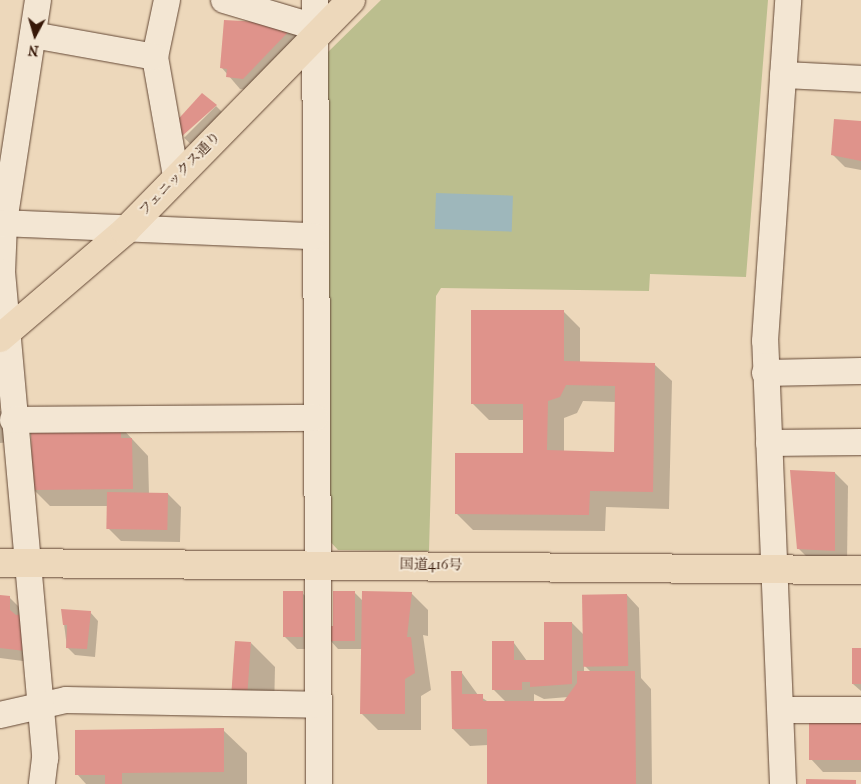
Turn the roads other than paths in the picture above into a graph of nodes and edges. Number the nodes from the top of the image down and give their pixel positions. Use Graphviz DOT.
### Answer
graph roads {
  1 [pos="38,0"];
  2 [pos="167,0"];
  3 [pos="224,0"];
  4 [pos="315,0"];
  5 [pos="352,0"];
  6 [pos="788,0"];
  7 [pos="315,32"];
  8 [pos="33,35"];
  9 [pos="155,57"];
  10 [pos="783,74"];
  11 [pos="861,79"];
  12 [pos="9,129"];
  13 [pos="176,176"];
  14 [pos="2,223"];
  15 [pos="125,231"];
  16 [pos="313,236"];
  17 [pos="3,336"];
  18 [pos="861,371"];
  19 [pos="765,373"];
  20 [pos="315,418"];
  21 [pos="13,420"];
  22 [pos="861,442"];
  23 [pos="769,443"];
  24 [pos="13,563"];
  25 [pos="316,563"];
  26 [pos="776,569"];
  27 [pos="861,570"];
  28 [pos="40,705"];
  29 [pos="318,705"];
  30 [pos="784,710"];
  31 [pos="861,710"];
  32 [pos="0,715"];
  33 [pos="42,784"];
  34 [pos="319,784"];
  35 [pos="783,784"];
  1 -- 8 [label="street"];
  2 -- 9 [label="street"];
  3 -- 7 [label="street"];
  4 -- 7 [label="street"];
  5 -- 7 [label="main road, フェニックス通り"];
  6 -- 10 [label="street"];
  7 -- 13 [label="main road, フェニックス通り"];
  7 -- 16 [label="street"];
  8 -- 9 [label="street"];
  8 -- 12 [label="street"];
  9 -- 13 [label="street"];
  10 -- 11 [label="street"];
  10 -- 19 [label="street"];
  12 -- 14 [label="street"];
  13 -- 15 [label="main road, フェニックス通り"];
  14 -- 15 [label="street"];
  14 -- 17 [label="street"];
  15 -- 16 [label="street"];
  15 -- 17 [label="main road, フェニックス通り"];
  16 -- 20 [label="street"];
  17 -- 21 [label="street"];
  18 -- 19 [label="street"];
  19 -- 23 [label="street"];
  20 -- 21 [label="street"];
  20 -- 25 [label="street"];
  21 -- 24 [label="street"];
  22 -- 23 [label="street"];
  23 -- 26 [label="street"];
  24 -- 25 [label="main road, 国道416号"];
  24 -- 28 [label="street"];
  25 -- 26 [label="main road, 国道416号"];
  25 -- 29 [label="street"];
  26 -- 27 [label="main road, 国道416号"];
  26 -- 30 [label="street"];
  28 -- 29 [label="street"];
  28 -- 32 [label="street"];
  28 -- 33 [label="street"];
  29 -- 34 [label="street"];
  30 -- 31 [label="street"];
  30 -- 35 [label="street"];
}
